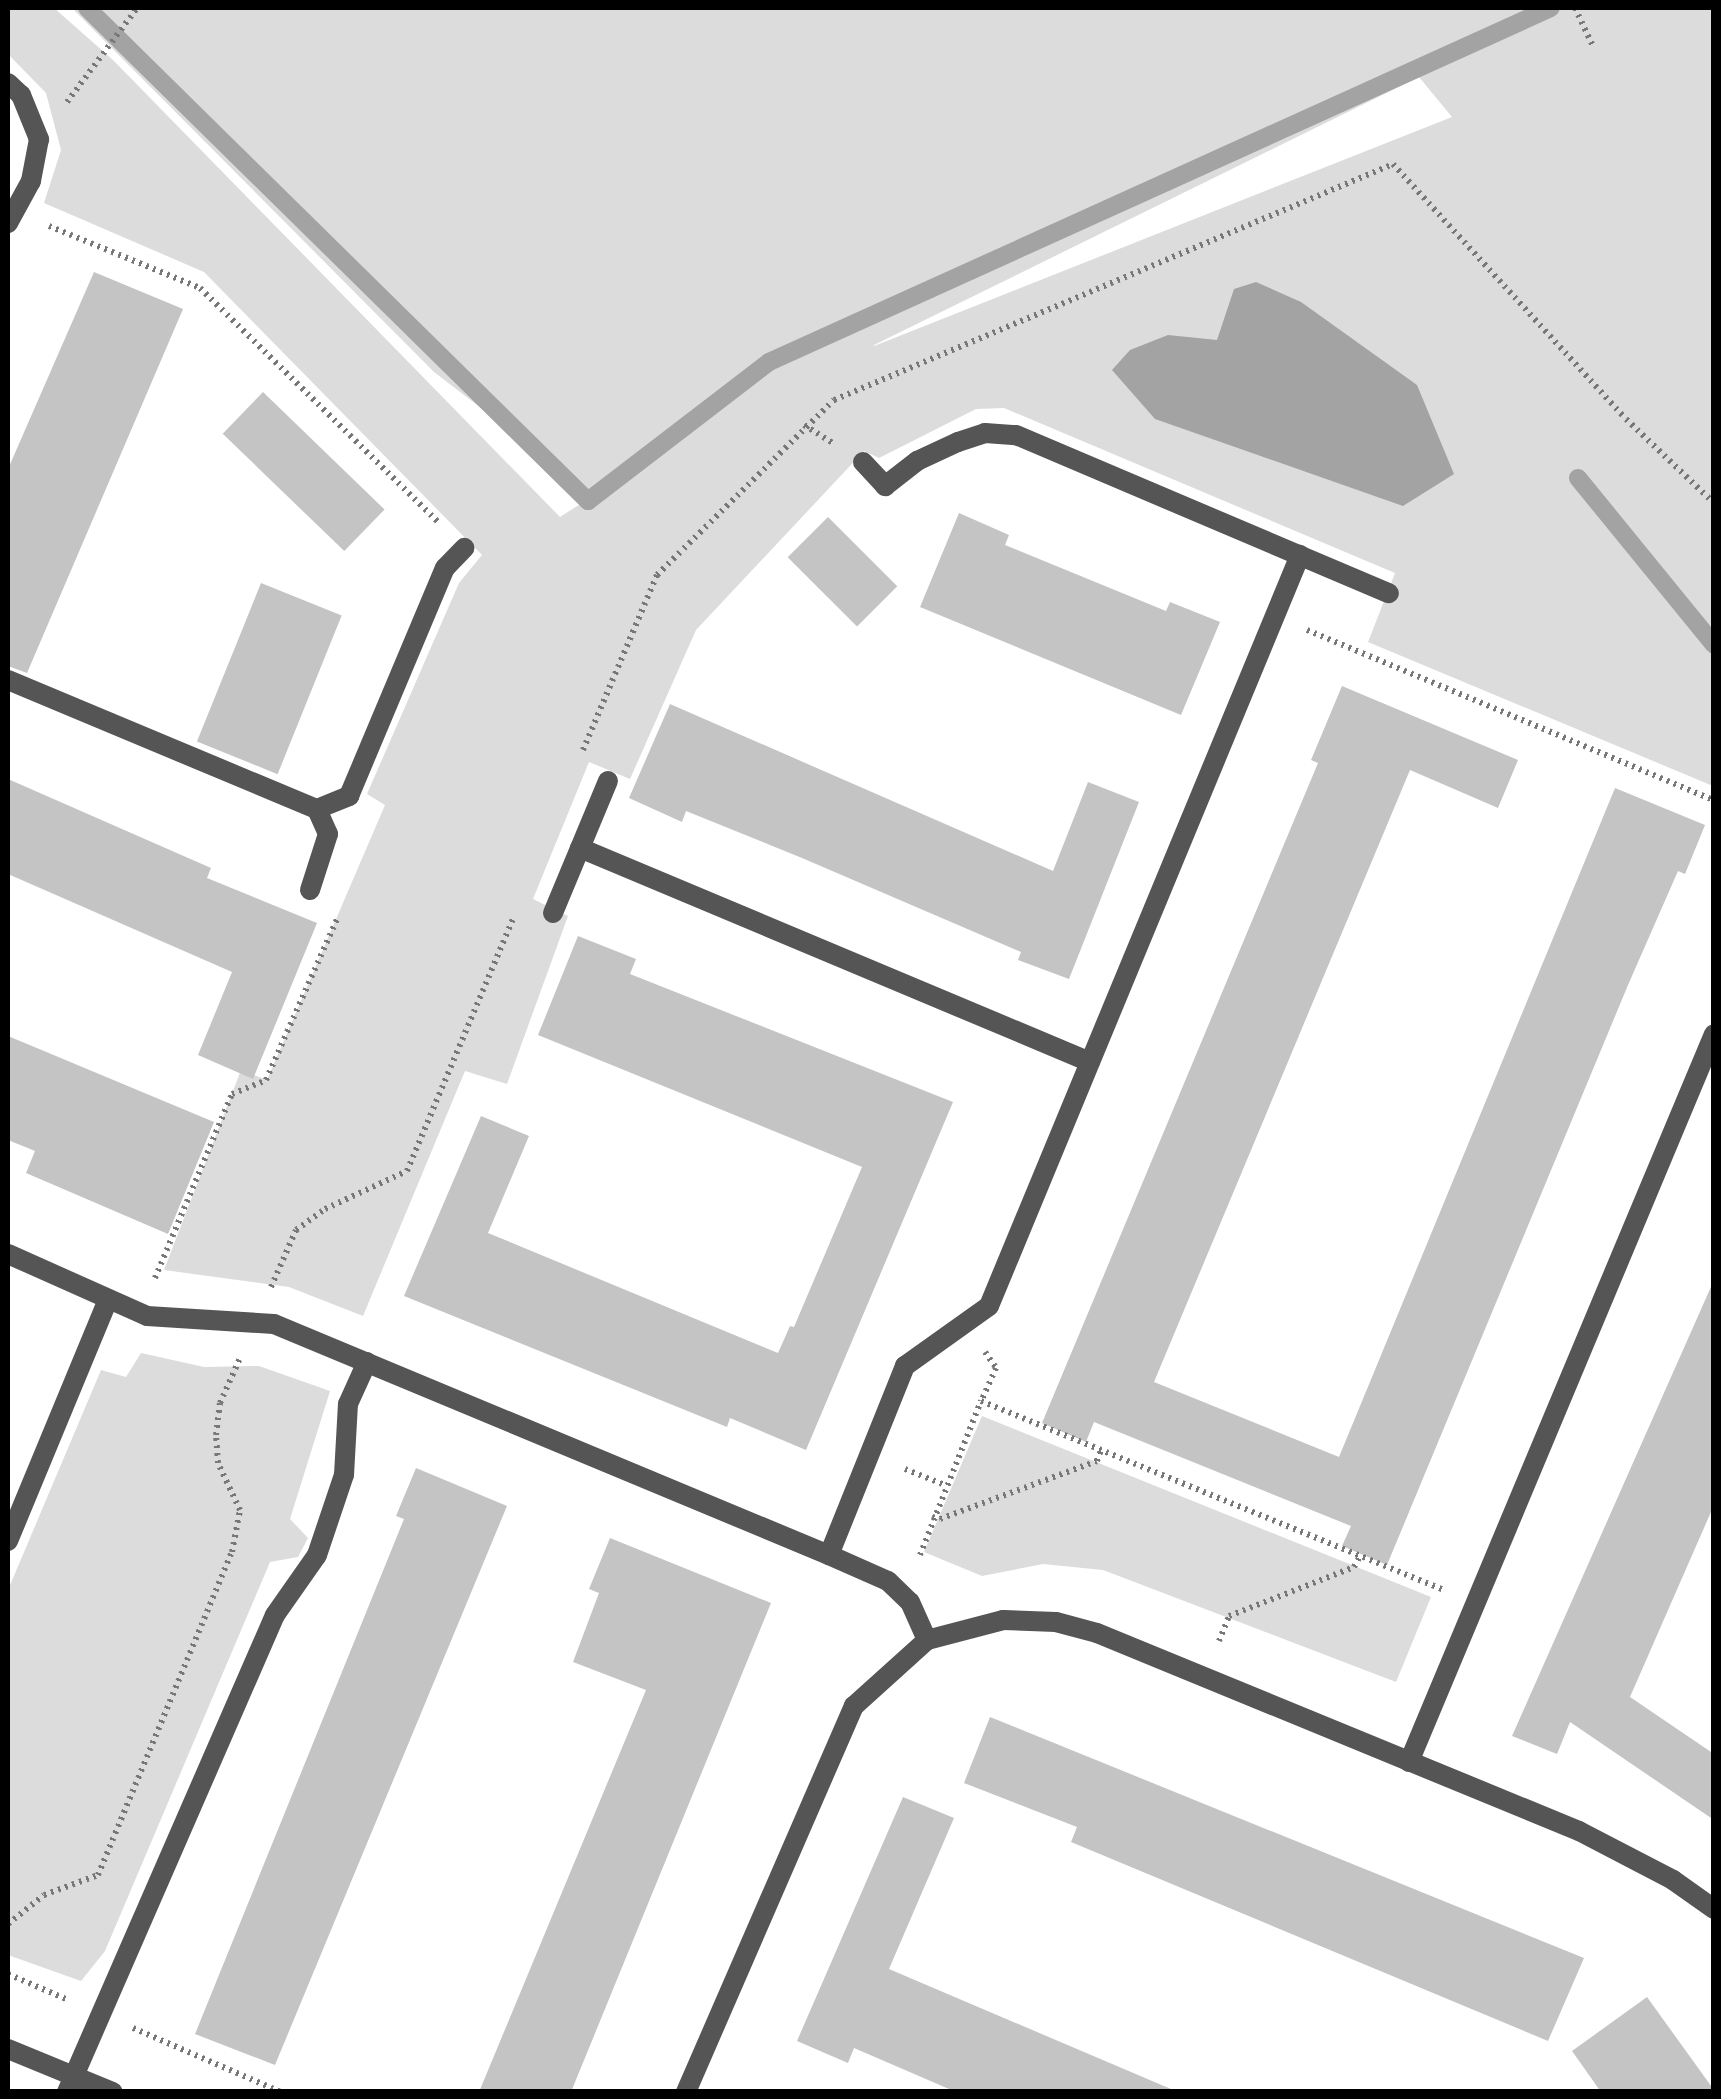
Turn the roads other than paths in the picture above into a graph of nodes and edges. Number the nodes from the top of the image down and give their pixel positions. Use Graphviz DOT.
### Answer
graph roads {
  1 [pos="8,82"];
  2 [pos="10,217"];
  3 [pos="863,462"];
  4 [pos="464,548"];
  5 [pos="1300,555"];
  6 [pos="1389,593"];
  7 [pos="8,680"];
  8 [pos="608,781"];
  9 [pos="317,810"];
  10 [pos="580,848"];
  11 [pos="310,890"];
  12 [pos="554,914"];
  13 [pos="1714,1034"];
  14 [pos="1090,1062"];
  15 [pos="8,1254"];
  16 [pos="108,1300"];
  17 [pos="367,1362"];
  18 [pos="8,1541"];
  19 [pos="829,1555"];
  20 [pos="927,1640"];
  21 [pos="1409,1762"];
  22 [pos="1714,1909"];
  23 [pos="8,2048"];
  24 [pos="70,2083"];
  25 [pos="690,2090"];
  26 [pos="113,2092"];
  1 -- 2 [label="street"];
  3 -- 5 [label="street"];
  4 -- 9 [label="street"];
  5 -- 6 [label="street"];
  5 -- 14 [label="street"];
  7 -- 9 [label="street"];
  8 -- 10 [label="street"];
  9 -- 11 [label="street"];
  10 -- 12 [label="street"];
  10 -- 14 [label="street"];
  13 -- 21 [label="street"];
  14 -- 19 [label="street"];
  15 -- 16 [label="street"];
  16 -- 17 [label="street"];
  16 -- 18 [label="street"];
  17 -- 19 [label="street"];
  17 -- 24 [label="street"];
  19 -- 20 [label="street"];
  20 -- 21 [label="street"];
  20 -- 25 [label="street"];
  21 -- 22 [label="street"];
  23 -- 24 [label="street"];
  24 -- 26 [label="street"];
}
